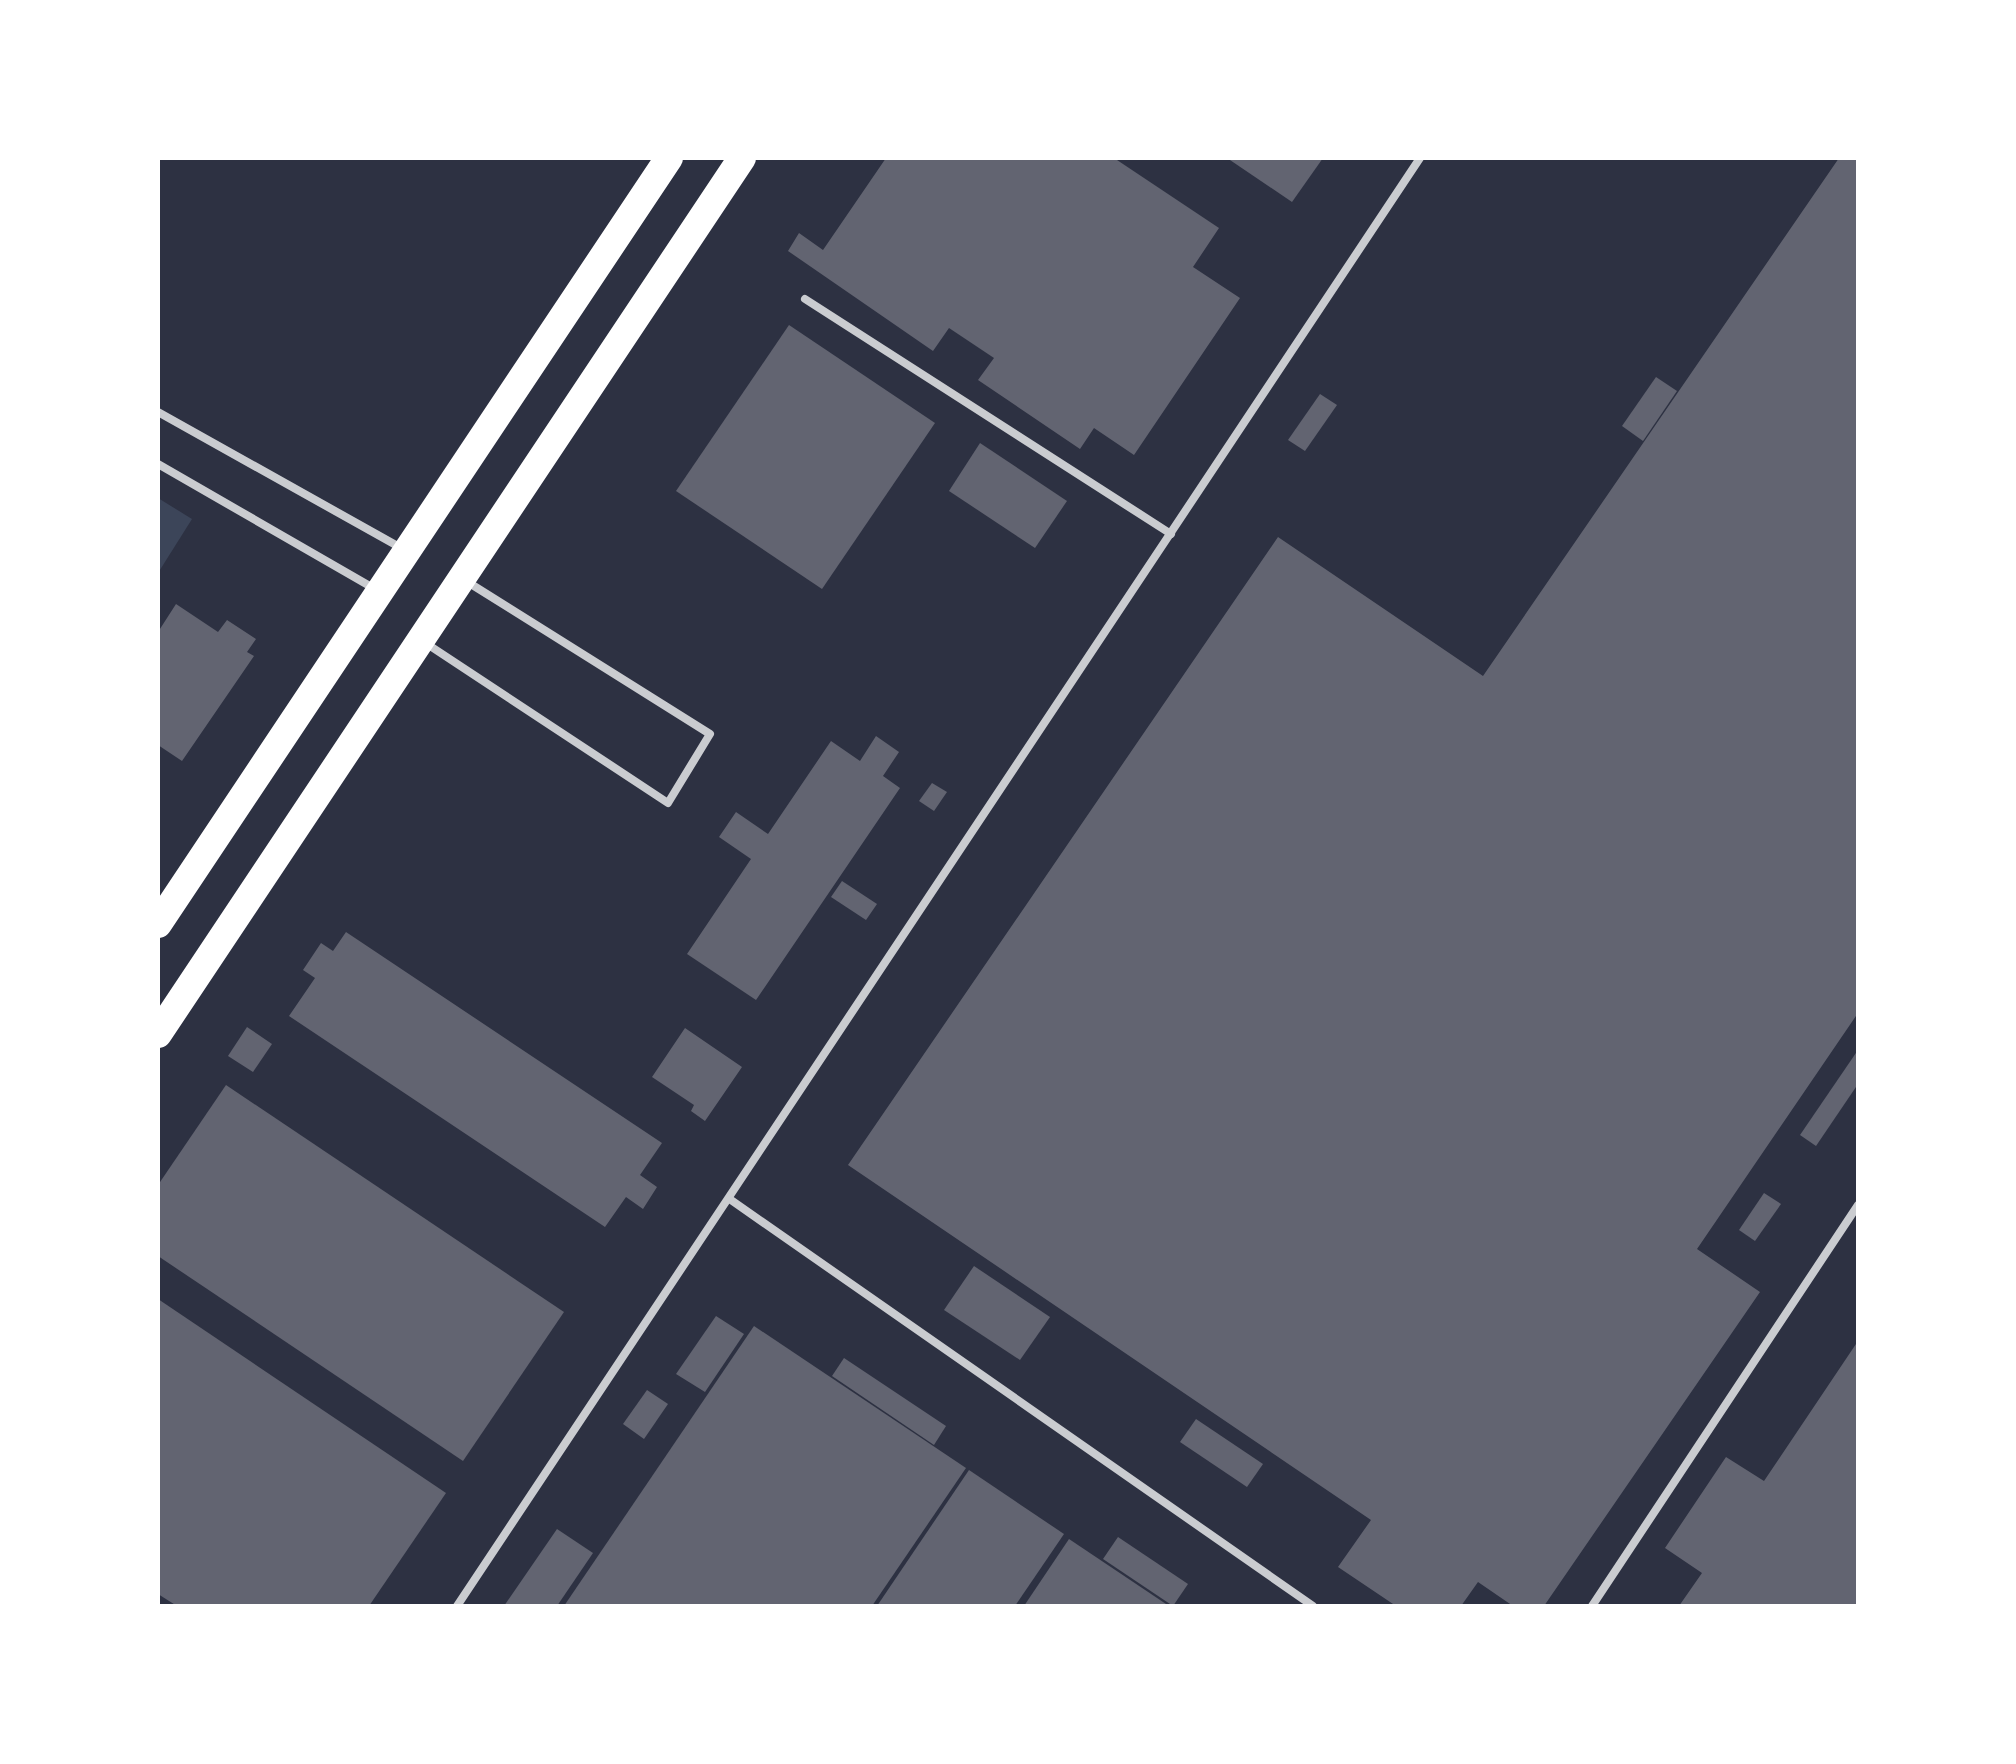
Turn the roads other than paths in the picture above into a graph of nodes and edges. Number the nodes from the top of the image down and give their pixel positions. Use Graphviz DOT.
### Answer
graph roads {
  1 [pos="669,158"];
  2 [pos="742,158"];
  3 [pos="1420,158"];
  4 [pos="805,299"];
  5 [pos="158,412"];
  6 [pos="158,464"];
  7 [pos="1171,534"];
  8 [pos="406,551"];
  9 [pos="461,578"];
  10 [pos="379,591"];
  11 [pos="420,640"];
  12 [pos="158,924"];
  13 [pos="158,1034"];
  14 [pos="731,1200"];
  15 [pos="1858,1205"];
  16 [pos="457,1606"];
  17 [pos="1313,1606"];
  18 [pos="1592,1606"];
  1 -- 8 [label="highway"];
  2 -- 9 [label="highway"];
  3 -- 7 [label="lane"];
  4 -- 7 [label="lane"];
  5 -- 8 [label="lane"];
  6 -- 10 [label="lane"];
  7 -- 14 [label="lane"];
  8 -- 10 [label="highway"];
  9 -- 11 [label="highway"];
  9 -- 11 [label="lane"];
  10 -- 12 [label="highway"];
  11 -- 13 [label="highway"];
  14 -- 16 [label="lane"];
  14 -- 17 [label="lane"];
  15 -- 18 [label="lane"];
}
